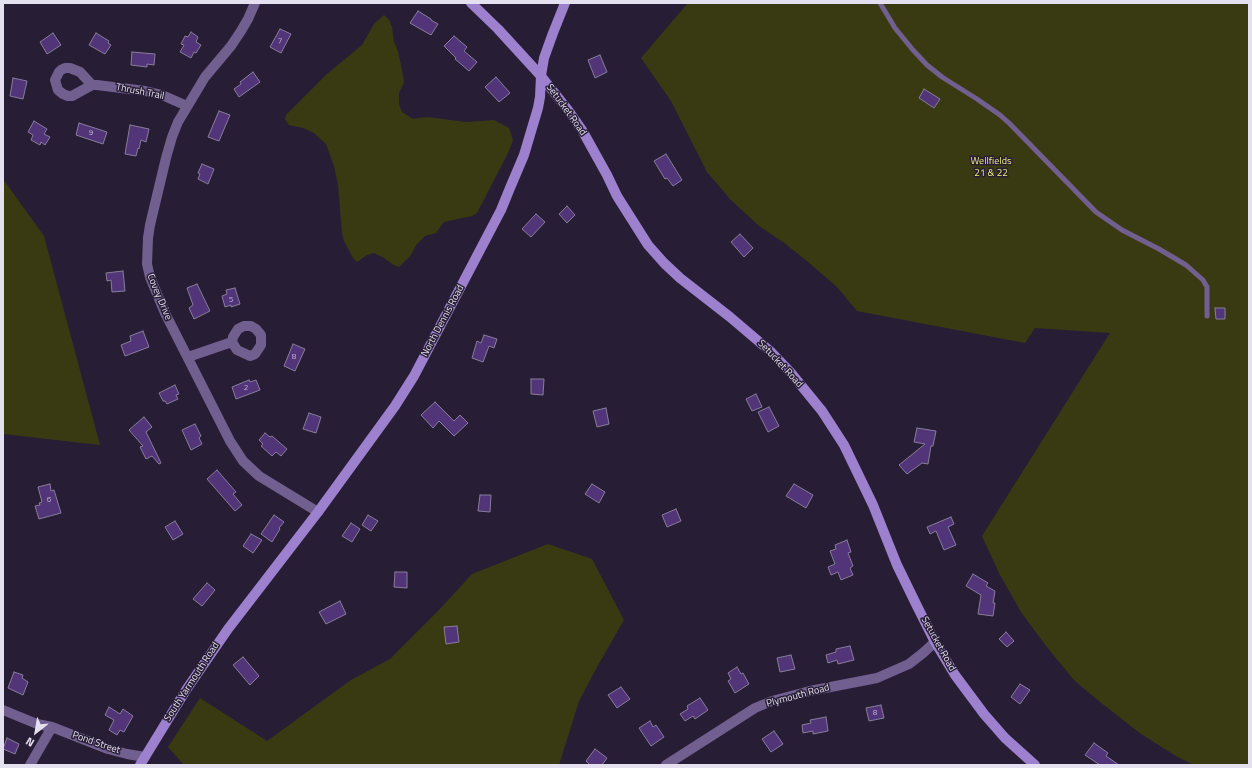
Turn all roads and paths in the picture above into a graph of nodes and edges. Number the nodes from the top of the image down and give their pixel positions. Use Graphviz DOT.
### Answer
graph roads {
  1 [pos="255,3"];
  2 [pos="471,3"];
  3 [pos="566,3"];
  4 [pos="880,3"];
  5 [pos="541,76"];
  6 [pos="92,85"];
  7 [pos="187,106"];
  8 [pos="1207,316"];
  9 [pos="232,342"];
  10 [pos="188,357"];
  11 [pos="318,512"];
  12 [pos="248,602"];
  13 [pos="935,642"];
  14 [pos="3,710"];
  15 [pos="52,727"];
  16 [pos="142,761"];
  17 [pos="30,765"];
  18 [pos="666,765"];
  19 [pos="1035,765"];
  1 -- 7 [label="street, Covey Drive"];
  2 -- 5 [label="main road, Setucket Road"];
  3 -- 5 [label="main road, North Dennis Road"];
  4 -- 8 [label="lane"];
  5 -- 11 [label="main road, North Dennis Road"];
  5 -- 13 [label="main road, Setucket Road"];
  6 -- 7 [label="street, Thrush Trail"];
  7 -- 10 [label="street, Covey Drive"];
  9 -- 10 [label="street"];
  10 -- 11 [label="street, Covey Drive"];
  11 -- 12 [label="main road, North Dennis Road"];
  12 -- 16 [label="main road, South Yarmouth Road"];
  13 -- 18 [label="street, Plymouth Road"];
  13 -- 19 [label="main road, Setucket Road"];
  14 -- 15 [label="street, Pond Street"];
  15 -- 16 [label="street, Pond Street"];
  15 -- 17 [label="street"];
}
